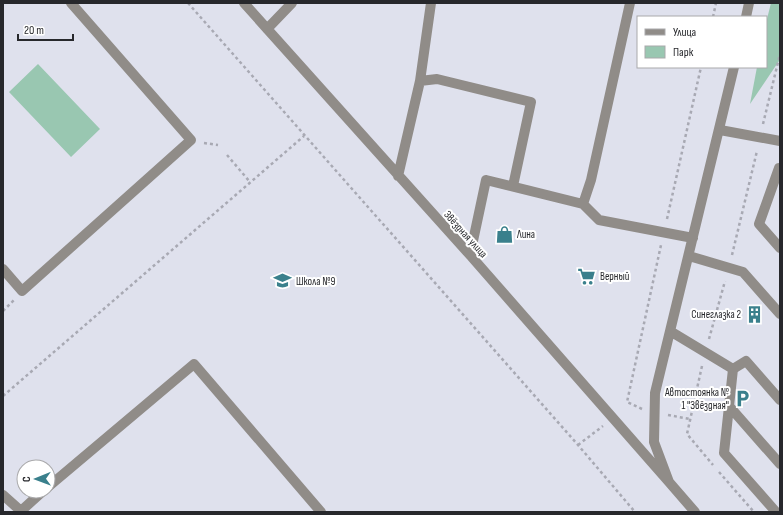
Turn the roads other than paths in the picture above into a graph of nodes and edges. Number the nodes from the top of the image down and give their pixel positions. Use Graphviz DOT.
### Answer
graph roads {
  1 [pos="72,3"];
  2 [pos="244,3"];
  3 [pos="292,3"];
  4 [pos="431,3"];
  5 [pos="630,3"];
  6 [pos="749,3"];
  7 [pos="746,16"];
  8 [pos="267,29"];
  9 [pos="734,68"];
  10 [pos="420,81"];
  11 [pos="720,130"];
  12 [pos="780,141"];
  13 [pos="780,168"];
  14 [pos="398,176"];
  15 [pos="513,186"];
  16 [pos="583,204"];
  17 [pos="693,238"];
  18 [pos="780,248"];
  19 [pos="470,255"];
  20 [pos="689,256"];
  21 [pos="3,269"];
  22 [pos="780,314"];
  23 [pos="670,331"];
  24 [pos="734,369"];
  25 [pos="780,400"];
  26 [pos="729,406"];
  27 [pos="780,464"];
  28 [pos="56,480"];
  29 [pos="668,482"];
  30 [pos="3,495"];
  31 [pos="36,499"];
  32 [pos="22,512"];
  33 [pos="321,512"];
  34 [pos="695,512"];
  35 [pos="776,512"];
  1 -- 21 [label="street"];
  2 -- 8 [label="street, Звёздная улица"];
  3 -- 8 [label="street"];
  4 -- 10 [label="street"];
  5 -- 16 [label="street"];
  6 -- 7 [label="street"];
  8 -- 14 [label="street, Звёздная улица"];
  9 -- 11 [label="street, Звёздная улица"];
  10 -- 14 [label="street"];
  10 -- 15 [label="street"];
  11 -- 12 [label="street"];
  11 -- 17 [label="street, Звёздная улица"];
  13 -- 18 [label="street"];
  14 -- 19 [label="street, Звёздная улица"];
  15 -- 16 [label="street"];
  15 -- 19 [label="street"];
  16 -- 17 [label="street"];
  17 -- 20 [label="street, Звёздная улица"];
  19 -- 29 [label="street, Звёздная улица"];
  20 -- 22 [label="street"];
  20 -- 23 [label="street, Звёздная улица"];
  23 -- 24 [label="street"];
  23 -- 29 [label="street, Звёздная улица"];
  24 -- 25 [label="street"];
  24 -- 26 [label="street"];
  26 -- 27 [label="street"];
  26 -- 35 [label="street"];
  28 -- 33 [label="street"];
  29 -- 34 [label="street, Звёздная улица"];
  30 -- 32 [label="street"];
  31 -- 32 [label="street"];
}
